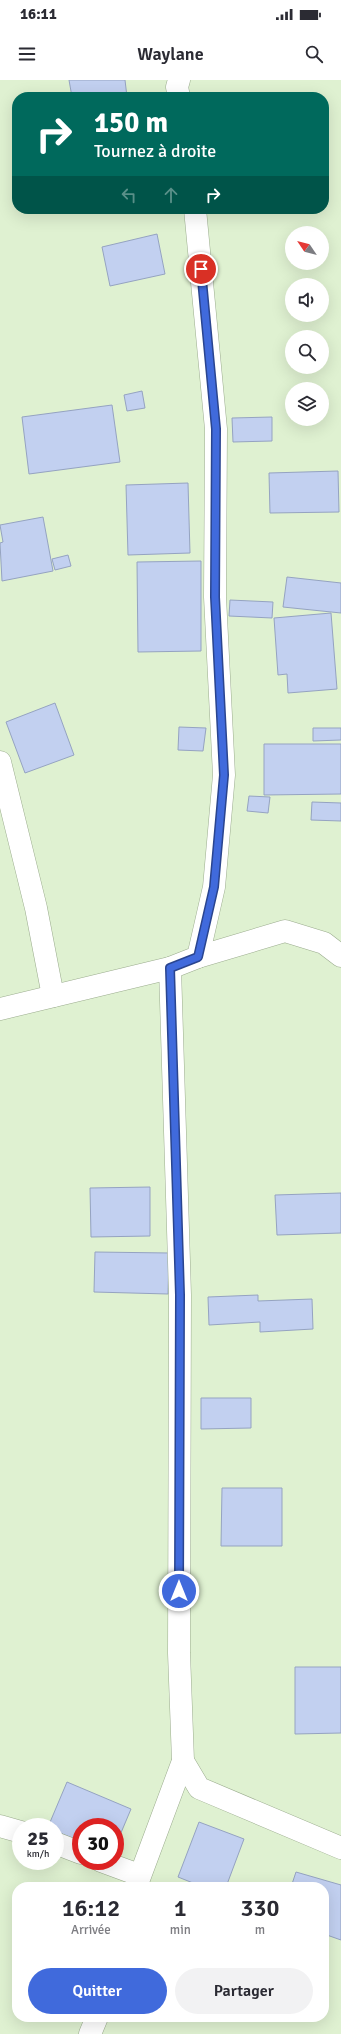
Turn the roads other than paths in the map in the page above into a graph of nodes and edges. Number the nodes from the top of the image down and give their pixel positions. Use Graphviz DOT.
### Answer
graph roads {
  1 [pos="179,80"];
  2 [pos="178,92"];
  3 [pos="195,214"];
  4 [pos="0,762"];
  5 [pos="341,956"];
  6 [pos="198,957"];
  7 [pos="170,968"];
  8 [pos="53,996"];
  9 [pos="0,1009"];
  10 [pos="182,1761"];
  11 [pos="0,1826"];
  12 [pos="12,1829"];
  13 [pos="341,1848"];
  14 [pos="117,1870"];
  15 [pos="137,1881"];
  16 [pos="95,2022"];
  17 [pos="90,2034"];
  1 -- 2 [label="street"];
  3 -- 6 [label="street"];
  4 -- 8 [label="street"];
  5 -- 6 [label="street"];
  6 -- 7 [label="street"];
  7 -- 8 [label="street"];
  7 -- 10 [label="street"];
  8 -- 9 [label="street"];
  10 -- 13 [label="street"];
  10 -- 15 [label="street"];
  11 -- 12 [label="street"];
  14 -- 15 [label="street"];
  16 -- 17 [label="street"];
}
